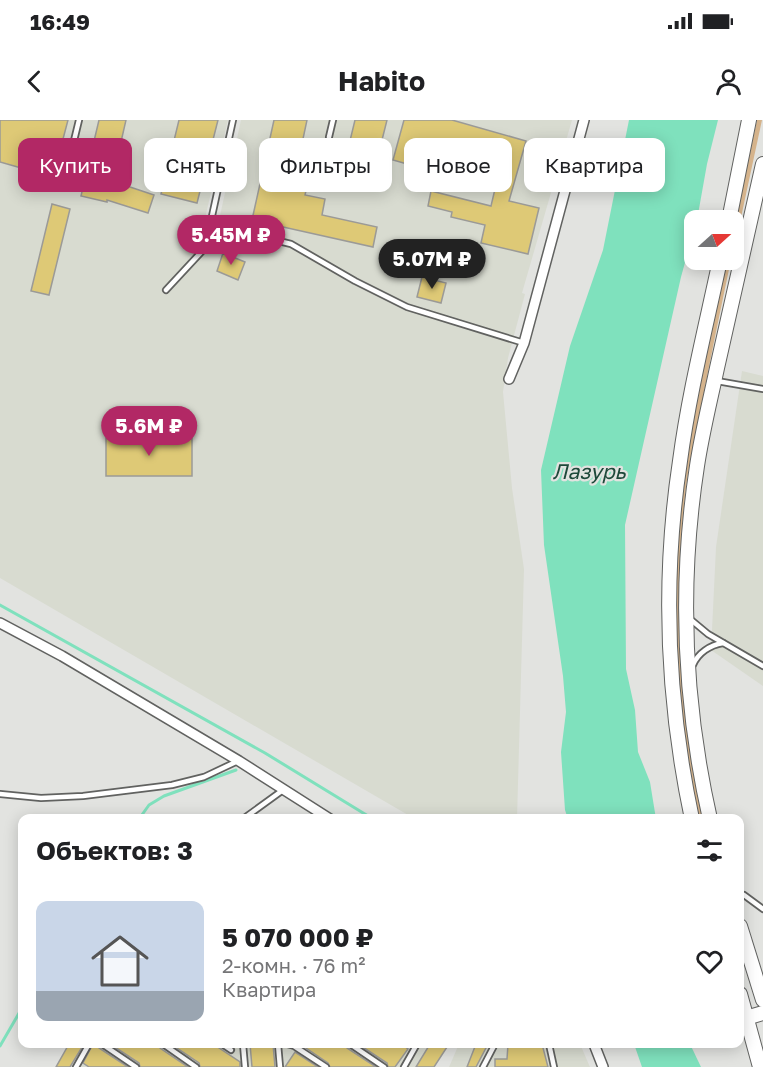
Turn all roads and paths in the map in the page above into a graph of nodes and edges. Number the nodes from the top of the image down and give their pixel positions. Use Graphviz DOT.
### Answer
graph roads {
  1 [pos="79,120"];
  2 [pos="233,120"];
  3 [pos="333,120"];
  4 [pos="585,120"];
  5 [pos="750,120"];
  6 [pos="329,137"];
  7 [pos="75,138"];
  8 [pos="763,164"];
  9 [pos="731,210"];
  10 [pos="262,237"];
  11 [pos="718,270"];
  12 [pos="166,290"];
  13 [pos="524,343"];
  14 [pos="509,379"];
  15 [pos="715,381"];
  16 [pos="763,389"];
  17 [pos="686,616"];
  18 [pos="0,623"];
  19 [pos="726,644"];
  20 [pos="763,666"];
  21 [pos="688,672"];
  22 [pos="239,761"];
  23 [pos="283,790"];
  24 [pos="0,794"];
  25 [pos="250,814"];
  26 [pos="322,814"];
  27 [pos="691,814"];
  28 [pos="709,814"];
  29 [pos="744,895"];
  30 [pos="763,909"];
  31 [pos="744,940"];
  32 [pos="763,1000"];
  33 [pos="744,1010"];
  34 [pos="763,1013"];
  35 [pos="746,1018"];
  36 [pos="87,1048"];
  37 [pos="108,1048"];
  38 [pos="169,1048"];
  39 [pos="228,1048"];
  40 [pos="243,1048"];
  41 [pos="278,1048"];
  42 [pos="297,1048"];
  43 [pos="356,1048"];
  44 [pos="413,1048"];
  45 [pos="493,1048"];
  46 [pos="550,1048"];
  47 [pos="596,1048"];
  48 [pos="231,1050"];
  49 [pos="77,1067"];
  50 [pos="136,1067"];
  51 [pos="196,1067"];
  52 [pos="245,1067"];
  53 [pos="280,1067"];
  54 [pos="326,1067"];
  55 [pos="384,1067"];
  56 [pos="404,1067"];
  57 [pos="483,1067"];
  58 [pos="554,1067"];
  59 [pos="603,1067"];
  60 [pos="760,1067"];
  1 -- 7 [label="lane"];
  2 -- 12 [label="lane"];
  3 -- 6 [label="lane"];
  4 -- 13 [label="street"];
  5 -- 9 [label="main road"];
  8 -- 15 [label="main road"];
  10 -- 13 [label="lane"];
  11 -- 27 [label="main road"];
  13 -- 14 [label="street"];
  15 -- 16 [label="lane"];
  15 -- 17 [label="main road"];
  17 -- 19 [label="lane"];
  17 -- 21 [label="main road"];
  18 -- 22 [label="street"];
  19 -- 20 [label="lane"];
  19 -- 21 [label="lane"];
  21 -- 28 [label="main road"];
  22 -- 23 [label="street"];
  22 -- 24 [label="lane"];
  23 -- 25 [label="lane"];
  23 -- 26 [label="street"];
  29 -- 30 [label="lane"];
  31 -- 32 [label="main road"];
  33 -- 35 [label="main road"];
  34 -- 35 [label="main road"];
  35 -- 60 [label="main road"];
  36 -- 49 [label="lane"];
  37 -- 50 [label="lane"];
  38 -- 51 [label="lane"];
  39 -- 48 [label="lane"];
  40 -- 52 [label="lane"];
  41 -- 53 [label="lane"];
  42 -- 54 [label="lane"];
  43 -- 55 [label="lane"];
  44 -- 56 [label="lane"];
  45 -- 57 [label="lane"];
  46 -- 58 [label="lane"];
  47 -- 59 [label="street"];
}
